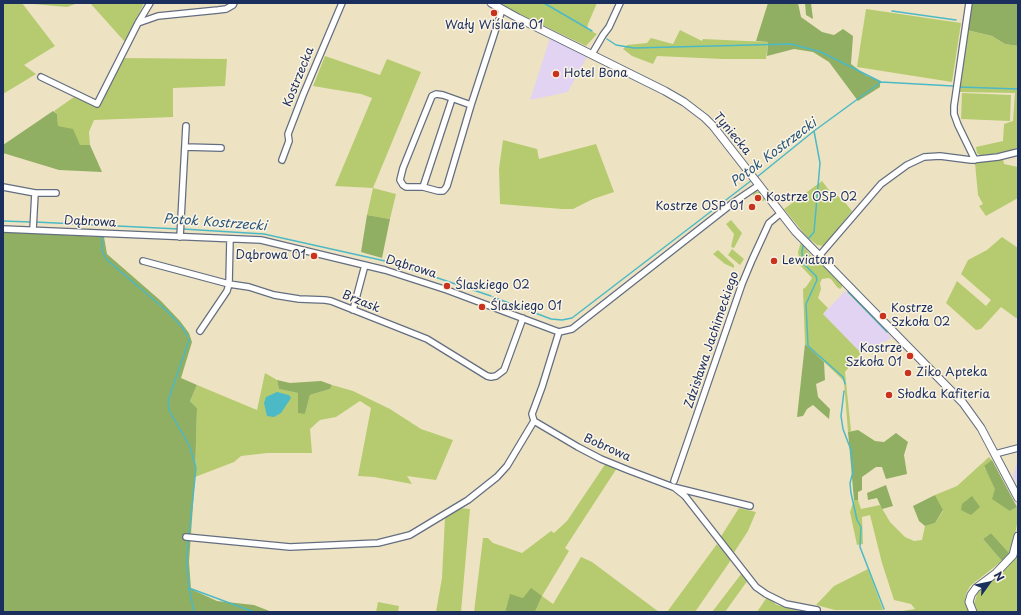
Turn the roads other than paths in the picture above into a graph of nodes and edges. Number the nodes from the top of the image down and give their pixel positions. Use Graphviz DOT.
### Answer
graph roads {
  1 [pos="150,3"];
  2 [pos="234,3"];
  3 [pos="342,3"];
  4 [pos="620,3"];
  5 [pos="969,3"];
  6 [pos="493,4"];
  7 [pos="502,10"];
  8 [pos="138,23"];
  9 [pos="592,54"];
  10 [pos="41,77"];
  11 [pos="452,99"];
  12 [pos="471,105"];
  13 [pos="186,126"];
  14 [pos="185,147"];
  15 [pos="221,148"];
  16 [pos="1018,152"];
  17 [pos="282,160"];
  18 [pos="975,160"];
  19 [pos="755,180"];
  20 [pos="3,187"];
  21 [pos="423,187"];
  22 [pos="35,193"];
  23 [pos="56,194"];
  24 [pos="781,213"];
  25 [pos="34,228"];
  26 [pos="3,229"];
  27 [pos="180,231"];
  28 [pos="230,239"];
  29 [pos="819,256"];
  30 [pos="142,261"];
  31 [pos="365,265"];
  32 [pos="229,284"];
  33 [pos="353,310"];
  34 [pos="523,318"];
  35 [pos="200,331"];
  36 [pos="559,332"];
  37 [pos="534,422"];
  38 [pos="1018,448"];
  39 [pos="995,454"];
  40 [pos="674,484"];
  41 [pos="1018,498"];
  42 [pos="750,506"];
  43 [pos="1018,536"];
  44 [pos="186,538"];
  45 [pos="817,610"];
  46 [pos="973,612"];
  1 -- 8 [label="street"];
  2 -- 8 [label="street"];
  3 -- 17 [label="street, Kostrzecka"];
  4 -- 9 [label="street"];
  5 -- 18 [label="street"];
  6 -- 7 [label="street, Tyniecka"];
  7 -- 9 [label="street, Tyniecka"];
  7 -- 12 [label="street"];
  8 -- 10 [label="street"];
  9 -- 19 [label="street, Tyniecka"];
  11 -- 12 [label="street"];
  11 -- 21 [label="street"];
  11 -- 21 [label="street"];
  12 -- 21 [label="street"];
  13 -- 14 [label="street"];
  14 -- 15 [label="street"];
  14 -- 27 [label="street"];
  16 -- 18 [label="street"];
  18 -- 29 [label="street"];
  19 -- 24 [label="street, Tyniecka"];
  19 -- 36 [label="street"];
  20 -- 22 [label="street"];
  22 -- 23 [label="street"];
  22 -- 25 [label="street"];
  24 -- 29 [label="street, Tyniecka"];
  24 -- 40 [label="street, Zdzisława Jachimeckiego"];
  25 -- 26 [label="street, Dąbrowa"];
  25 -- 27 [label="street, Dąbrowa"];
  27 -- 28 [label="street, Dąbrowa"];
  28 -- 31 [label="street, Dąbrowa"];
  28 -- 32 [label="street"];
  29 -- 39 [label="street, Tyniecka"];
  30 -- 32 [label="street, Brzask"];
  31 -- 33 [label="street"];
  31 -- 34 [label="street, Dąbrowa"];
  32 -- 33 [label="street, Brzask"];
  32 -- 35 [label="street"];
  33 -- 34 [label="street, Brzask"];
  34 -- 36 [label="street, Dąbrowa"];
  36 -- 37 [label="street"];
  37 -- 40 [label="street, Bobrowa"];
  37 -- 44 [label="street"];
  38 -- 39 [label="street"];
  39 -- 41 [label="street, Tyniecka"];
  40 -- 42 [label="street, Bobrowa"];
  40 -- 45 [label="street, Bobrowa"];
  43 -- 46 [label="street"];
}
